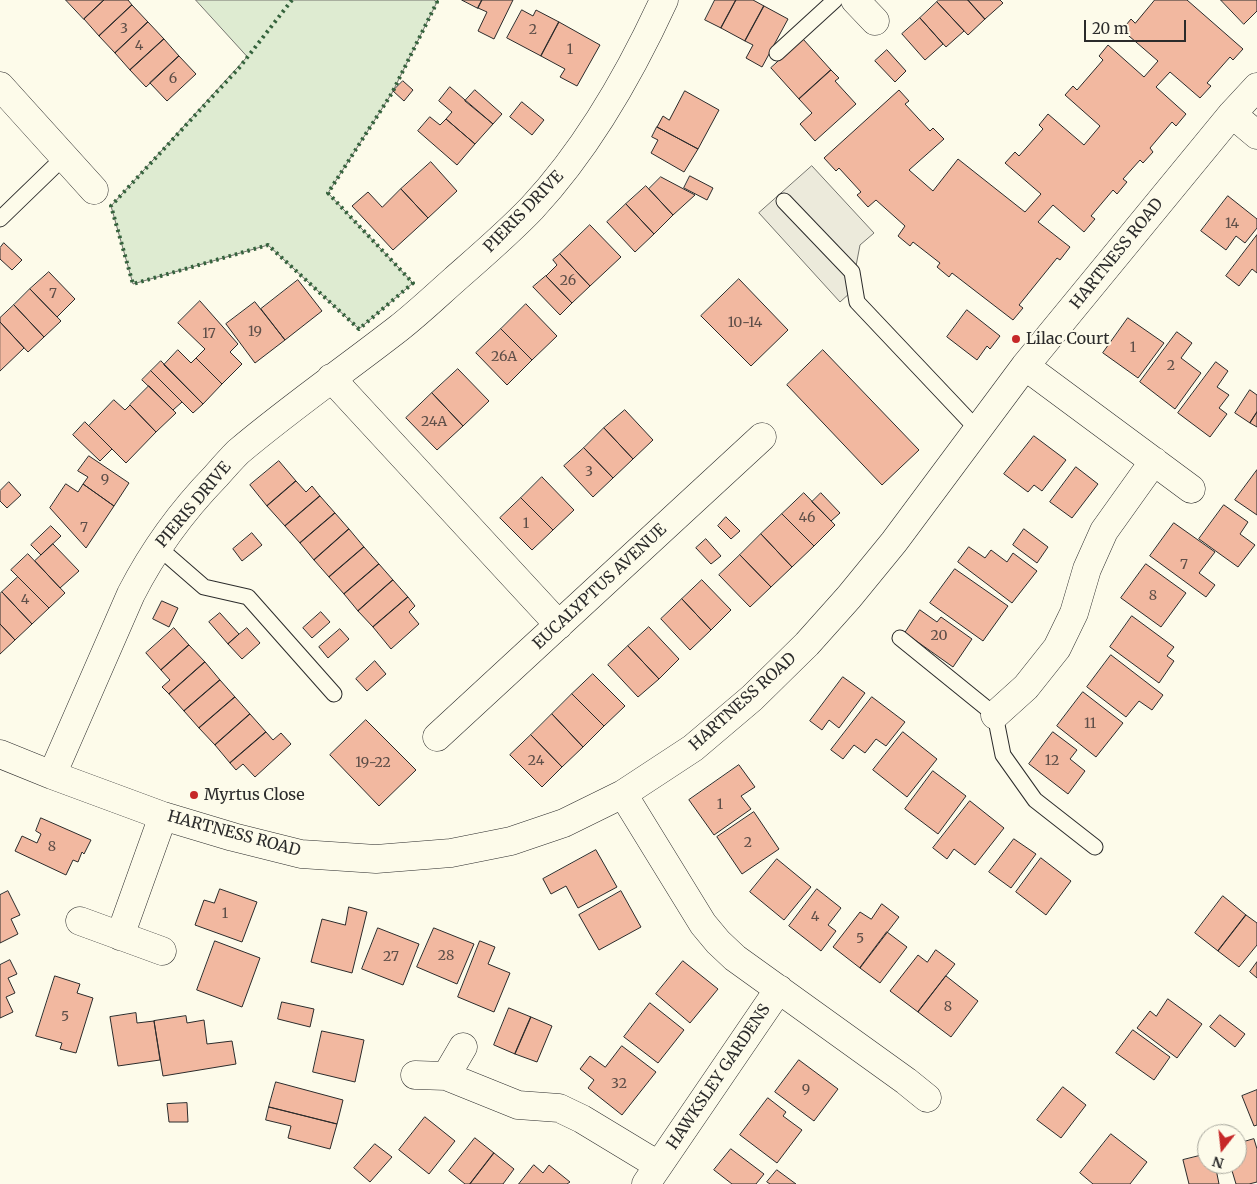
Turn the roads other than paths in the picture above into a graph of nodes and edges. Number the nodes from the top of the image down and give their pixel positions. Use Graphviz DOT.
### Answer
graph roads {
  1 [pos="835,0"];
  2 [pos="855,0"];
  3 [pos="662,1"];
  4 [pos="875,21"];
  5 [pos="777,54"];
  6 [pos="0,86"];
  7 [pos="1257,87"];
  8 [pos="1232,114"];
  9 [pos="1257,135"];
  10 [pos="64,157"];
  11 [pos="94,190"];
  12 [pos="784,201"];
  13 [pos="0,219"];
  14 [pos="1025,366"];
  15 [pos="330,378"];
  16 [pos="978,430"];
  17 [pos="762,437"];
  18 [pos="1154,462"];
  19 [pos="1191,489"];
  20 [pos="158,547"];
  21 [pos="559,625"];
  22 [pos="900,638"];
  23 [pos="334,694"];
  24 [pos="995,714"];
  25 [pos="437,737"];
  26 [pos="0,754"];
  27 [pos="52,775"];
  28 [pos="623,794"];
  29 [pos="163,816"];
  30 [pos="1094,847"];
  31 [pos="80,921"];
  32 [pos="120,936"];
  33 [pos="162,951"];
  34 [pos="779,989"];
  35 [pos="463,1047"];
  36 [pos="415,1075"];
  37 [pos="446,1076"];
  38 [pos="927,1098"];
  39 [pos="652,1175"];
  1 -- 5 [label="lane"];
  2 -- 4 [label="street"];
  3 -- 15 [label="street, PIERIS DRIVE"];
  6 -- 10 [label="street"];
  7 -- 8 [label="street, HARTNESS ROAD"];
  8 -- 9 [label="street"];
  8 -- 14 [label="street, HARTNESS ROAD"];
  10 -- 11 [label="street"];
  10 -- 13 [label="lane"];
  12 -- 16 [label="lane"];
  14 -- 16 [label="street, HARTNESS ROAD"];
  14 -- 18 [label="street"];
  15 -- 20 [label="street, PIERIS DRIVE"];
  15 -- 21 [label="street"];
  16 -- 28 [label="street, HARTNESS ROAD"];
  17 -- 21 [label="street, EUCALYPTUS AVENUE"];
  18 -- 19 [label="street"];
  18 -- 24 [label="street"];
  20 -- 23 [label="lane"];
  20 -- 27 [label="street, PIERIS DRIVE"];
  21 -- 25 [label="street, EUCALYPTUS AVENUE"];
  22 -- 24 [label="lane"];
  24 -- 30 [label="lane"];
  26 -- 27 [label="street, HARTNESS ROAD"];
  27 -- 29 [label="street, HARTNESS ROAD"];
  28 -- 29 [label="street, HARTNESS ROAD"];
  28 -- 34 [label="street, HAWKSLEY GARDENS"];
  29 -- 32 [label="street"];
  31 -- 32 [label="street"];
  32 -- 33 [label="street"];
  34 -- 38 [label="street, HAWKSLEY GARDENS"];
  34 -- 39 [label="street, HAWKSLEY GARDENS"];
  35 -- 37 [label="street"];
  36 -- 37 [label="street, HAWKSLEY GARDENS"];
  37 -- 39 [label="street, HAWKSLEY GARDENS"];
}
